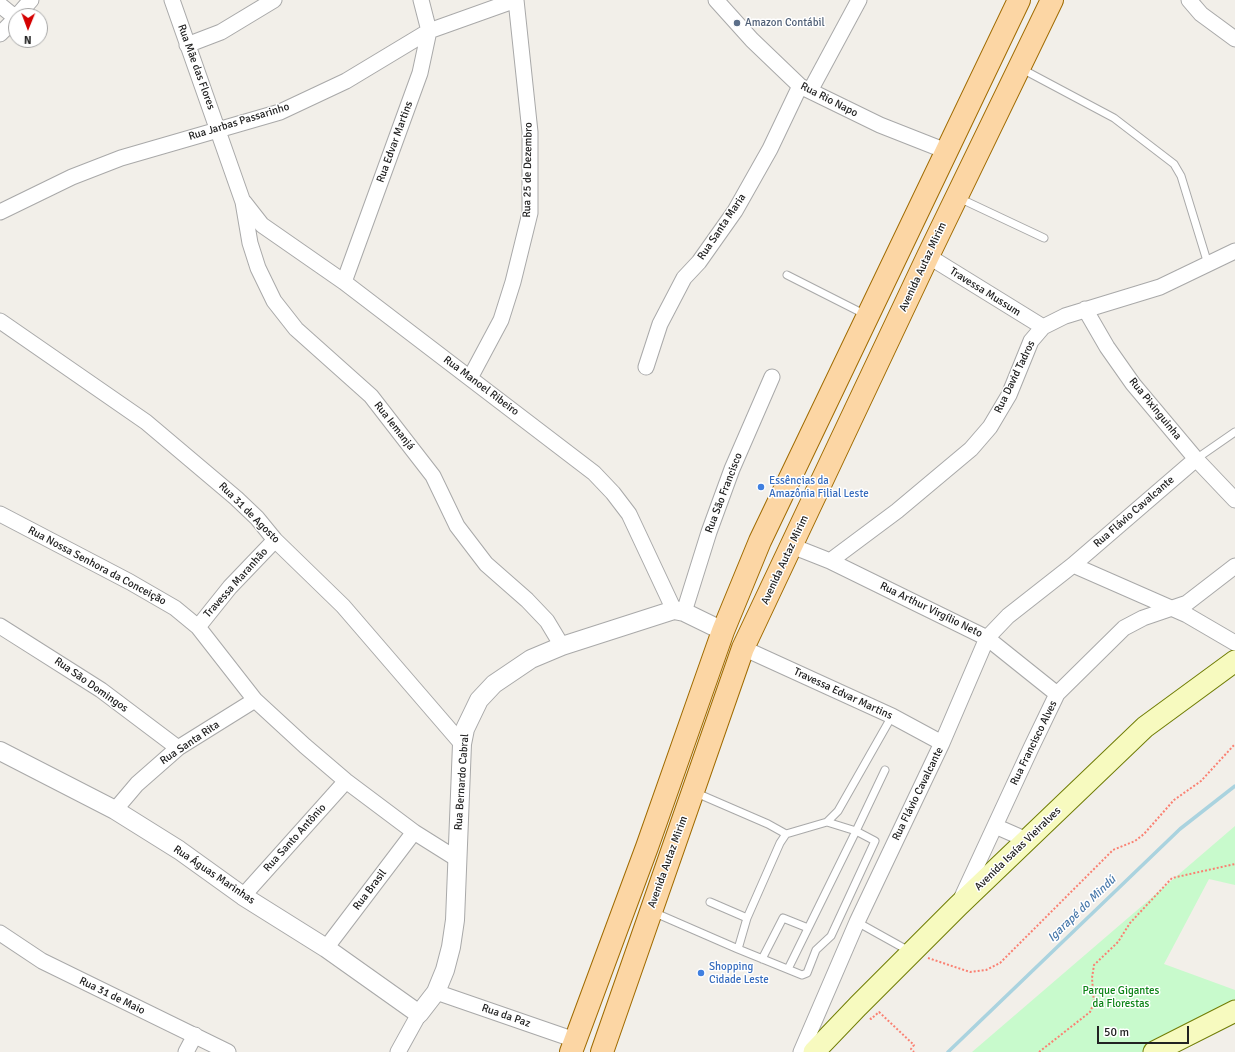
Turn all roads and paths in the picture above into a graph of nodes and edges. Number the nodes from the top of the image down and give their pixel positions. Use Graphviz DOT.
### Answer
graph roads {
  1 [pos="31,0"];
  2 [pos="172,0"];
  3 [pos="274,0"];
  4 [pos="421,0"];
  5 [pos="516,0"];
  6 [pos="716,0"];
  7 [pos="860,0"];
  8 [pos="1019,0"];
  9 [pos="1052,0"];
  10 [pos="1189,0"];
  11 [pos="24,8"];
  12 [pos="8,26"];
  13 [pos="429,31"];
  14 [pos="0,34"];
  15 [pos="1235,39"];
  16 [pos="187,45"];
  17 [pos="1019,68"];
  18 [pos="805,89"];
  19 [pos="218,131"];
  20 [pos="946,151"];
  21 [pos="957,197"];
  22 [pos="243,202"];
  23 [pos="0,212"];
  24 [pos="1044,238"];
  25 [pos="1235,252"];
  26 [pos="928,256"];
  27 [pos="1208,264"];
  28 [pos="787,275"];
  29 [pos="344,282"];
  30 [pos="1085,309"];
  31 [pos="868,316"];
  32 [pos="0,321"];
  33 [pos="1043,327"];
  34 [pos="646,367"];
  35 [pos="772,377"];
  36 [pos="470,378"];
  37 [pos="1235,432"];
  38 [pos="1196,459"];
  39 [pos="1235,500"];
  40 [pos="0,514"];
  41 [pos="275,540"];
  42 [pos="792,546"];
  43 [pos="830,561"];
  44 [pos="1073,565"];
  45 [pos="1235,566"];
  46 [pos="1173,609"];
  47 [pos="679,611"];
  48 [pos="0,626"];
  49 [pos="198,626"];
  50 [pos="723,631"];
  51 [pos="987,638"];
  52 [pos="1235,643"];
  53 [pos="562,646"];
  54 [pos="743,648"];
  55 [pos="1235,661"];
  56 [pos="1058,694"];
  57 [pos="255,700"];
  58 [pos="892,716"];
  59 [pos="942,743"];
  60 [pos="462,744"];
  61 [pos="1235,744"];
  62 [pos="178,748"];
  63 [pos="0,751"];
  64 [pos="885,770"];
  65 [pos="346,781"];
  66 [pos="694,791"];
  67 [pos="115,810"];
  68 [pos="827,822"];
  69 [pos="995,826"];
  70 [pos="856,830"];
  71 [pos="414,832"];
  72 [pos="786,834"];
  73 [pos="1027,840"];
  74 [pos="457,859"];
  75 [pos="1235,864"];
  76 [pos="244,896"];
  77 [pos="710,902"];
  78 [pos="958,906"];
  79 [pos="651,911"];
  80 [pos="747,918"];
  81 [pos="857,922"];
  82 [pos="808,928"];
  83 [pos="0,933"];
  84 [pos="326,948"];
  85 [pos="738,949"];
  86 [pos="912,952"];
  87 [pos="762,959"];
  88 [pos="788,970"];
  89 [pos="436,992"];
  90 [pos="858,1006"];
  91 [pos="1235,1011"];
  92 [pos="419,1014"];
  93 [pos="195,1035"];
  94 [pos="573,1046"];
  95 [pos="186,1052"];
  96 [pos="228,1052"];
  97 [pos="398,1052"];
  98 [pos="602,1052"];
  99 [pos="801,1052"];
  100 [pos="814,1052"];
  101 [pos="914,1052"];
  102 [pos="1039,1052"];
  103 [pos="1154,1052"];
  1 -- 11 [label="street"];
  2 -- 16 [label="street, Rua Mãe das Flores"];
  3 -- 16 [label="street"];
  4 -- 13 [label="street, Rua Edvar Martins"];
  5 -- 13 [label="street, Rua Jarbas Passarinho"];
  5 -- 36 [label="street, Rua 25 de Dezembro"];
  6 -- 18 [label="street, Rua Rio Napo"];
  7 -- 18 [label="street, Rua Santa Maria"];
  8 -- 20 [label="main road"];
  9 -- 17 [label="main road, Avenida Autaz Mirim"];
  10 -- 15 [label="street"];
  12 -- 14 [label="street"];
  13 -- 19 [label="street, Rua Jarbas Passarinho"];
  13 -- 29 [label="street, Rua Edvar Martins"];
  16 -- 19 [label="street, Rua Mãe das Flores"];
  17 -- 21 [label="main road, Avenida Autaz Mirim"];
  17 -- 27 [label="lane"];
  18 -- 20 [label="street, Rua Rio Napo"];
  18 -- 34 [label="street, Rua Santa Maria"];
  19 -- 22 [label="street, Rua Mãe das Flores"];
  19 -- 23 [label="street, Rua Jarbas Passarinho"];
  20 -- 31 [label="main road"];
  21 -- 24 [label="lane"];
  21 -- 26 [label="main road, Avenida Autaz Mirim"];
  22 -- 29 [label="street, Rua Manoel Ribeiro"];
  22 -- 53 [label="street, Rua Iemanjá"];
  25 -- 27 [label="street, Rua David Tadros"];
  26 -- 33 [label="street, Travessa Mussum"];
  26 -- 42 [label="main road, Avenida Autaz Mirim"];
  27 -- 30 [label="street, Rua David Tadros"];
  28 -- 31 [label="lane"];
  29 -- 36 [label="street, Rua Manoel Ribeiro"];
  30 -- 33 [label="street, Rua David Tadros"];
  30 -- 38 [label="street, Rua Pixinguinha"];
  31 -- 50 [label="main road"];
  32 -- 41 [label="street, Rua 31 de Agosto"];
  33 -- 43 [label="street, Rua David Tadros"];
  35 -- 47 [label="street, Rua São Francisco"];
  36 -- 47 [label="street, Rua Manoel Ribeiro"];
  37 -- 38 [label="lane"];
  38 -- 39 [label="street, Rua Pixinguinha"];
  38 -- 44 [label="street, Rua Flávio Cavalcante"];
  40 -- 49 [label="street, Rua Nossa Senhora da Conceição"];
  41 -- 49 [label="street, Travessa Maranhão"];
  41 -- 60 [label="street, Rua 31 de Agosto"];
  42 -- 43 [label="street, Rua Arthur Virgílio Neto"];
  42 -- 54 [label="main road, Avenida Autaz Mirim"];
  43 -- 51 [label="street, Rua Arthur Virgílio Neto"];
  44 -- 46 [label="street"];
  44 -- 51 [label="street, Rua Flávio Cavalcante"];
  45 -- 46 [label="street, Rua Francisco Alves"];
  46 -- 52 [label="street"];
  46 -- 56 [label="street, Rua Francisco Alves"];
  47 -- 50 [label="street"];
  47 -- 53 [label="street, Rua Bernardo Cabral"];
  48 -- 62 [label="street, Rua São Domingos"];
  49 -- 57 [label="street, Rua Nossa Senhora da Conceição"];
  50 -- 94 [label="main road"];
  51 -- 56 [label="street, Rua Arthur Virgílio Neto"];
  51 -- 59 [label="street, Rua Flávio Cavalcante"];
  53 -- 60 [label="street, Rua Bernardo Cabral"];
  54 -- 58 [label="street, Travessa Edvar Martins"];
  54 -- 66 [label="main road, Avenida Autaz Mirim"];
  55 -- 73 [label="main road, Avenida Isaías Vieiralves"];
  56 -- 69 [label="street, Rua Francisco Alves"];
  57 -- 62 [label="street, Rua Santa Rita"];
  57 -- 65 [label="street, Rua Nossa Senhora da Conceição"];
  58 -- 59 [label="street, Travessa Edvar Martins"];
  58 -- 68 [label="lane"];
  59 -- 81 [label="street, Rua Flávio Cavalcante"];
  60 -- 74 [label="street, Rua Bernardo Cabral"];
  61 -- 86 [label="path"];
  62 -- 67 [label="street, Rua Santa Rita"];
  63 -- 67 [label="street, Rua Águas Marinhas"];
  64 -- 70 [label="lane"];
  65 -- 71 [label="street, Rua Nossa Senhora da Conceição"];
  65 -- 76 [label="street, Rua Santo Antônio"];
  66 -- 72 [label="lane"];
  66 -- 79 [label="main road, Avenida Autaz Mirim"];
  67 -- 76 [label="street, Rua Águas Marinhas"];
  68 -- 70 [label="lane"];
  68 -- 72 [label="lane"];
  69 -- 73 [label="street"];
  69 -- 78 [label="street, Rua Francisco Alves"];
  70 -- 82 [label="lane"];
  70 -- 88 [label="lane"];
  71 -- 74 [label="street, Rua Nossa Senhora da Conceição"];
  71 -- 84 [label="street, Rua Brasil"];
  72 -- 80 [label="lane"];
  73 -- 78 [label="main road, Avenida Isaías Vieiralves"];
  74 -- 89 [label="street, Rua Bernardo Cabral"];
  75 -- 102 [label="path"];
  76 -- 84 [label="street, Rua Águas Marinhas"];
  77 -- 80 [label="lane"];
  78 -- 86 [label="main road, Avenida Isaías Vieiralves"];
  79 -- 85 [label="lane"];
  79 -- 98 [label="main road, Avenida Autaz Mirim"];
  80 -- 85 [label="lane"];
  81 -- 86 [label="lane"];
  81 -- 99 [label="street, Rua Flávio Cavalcante"];
  82 -- 87 [label="lane"];
  82 -- 88 [label="lane"];
  83 -- 93 [label="street, Rua 31 de Maio"];
  84 -- 92 [label="street, Rua Águas Marinhas"];
  85 -- 87 [label="lane"];
  86 -- 90 [label="main road, Avenida Isaías Vieiralves"];
  87 -- 88 [label="lane"];
  89 -- 92 [label="street, Rua Bernardo Cabral"];
  89 -- 94 [label="street, Rua da Paz"];
  90 -- 100 [label="main road, Avenida Isaías Vieiralves"];
  90 -- 101 [label="path"];
  91 -- 103 [label="main road"];
  92 -- 97 [label="street, Rua Bernardo Cabral"];
  93 -- 95 [label="street"];
  93 -- 96 [label="street, Rua 31 de Maio"];
}
